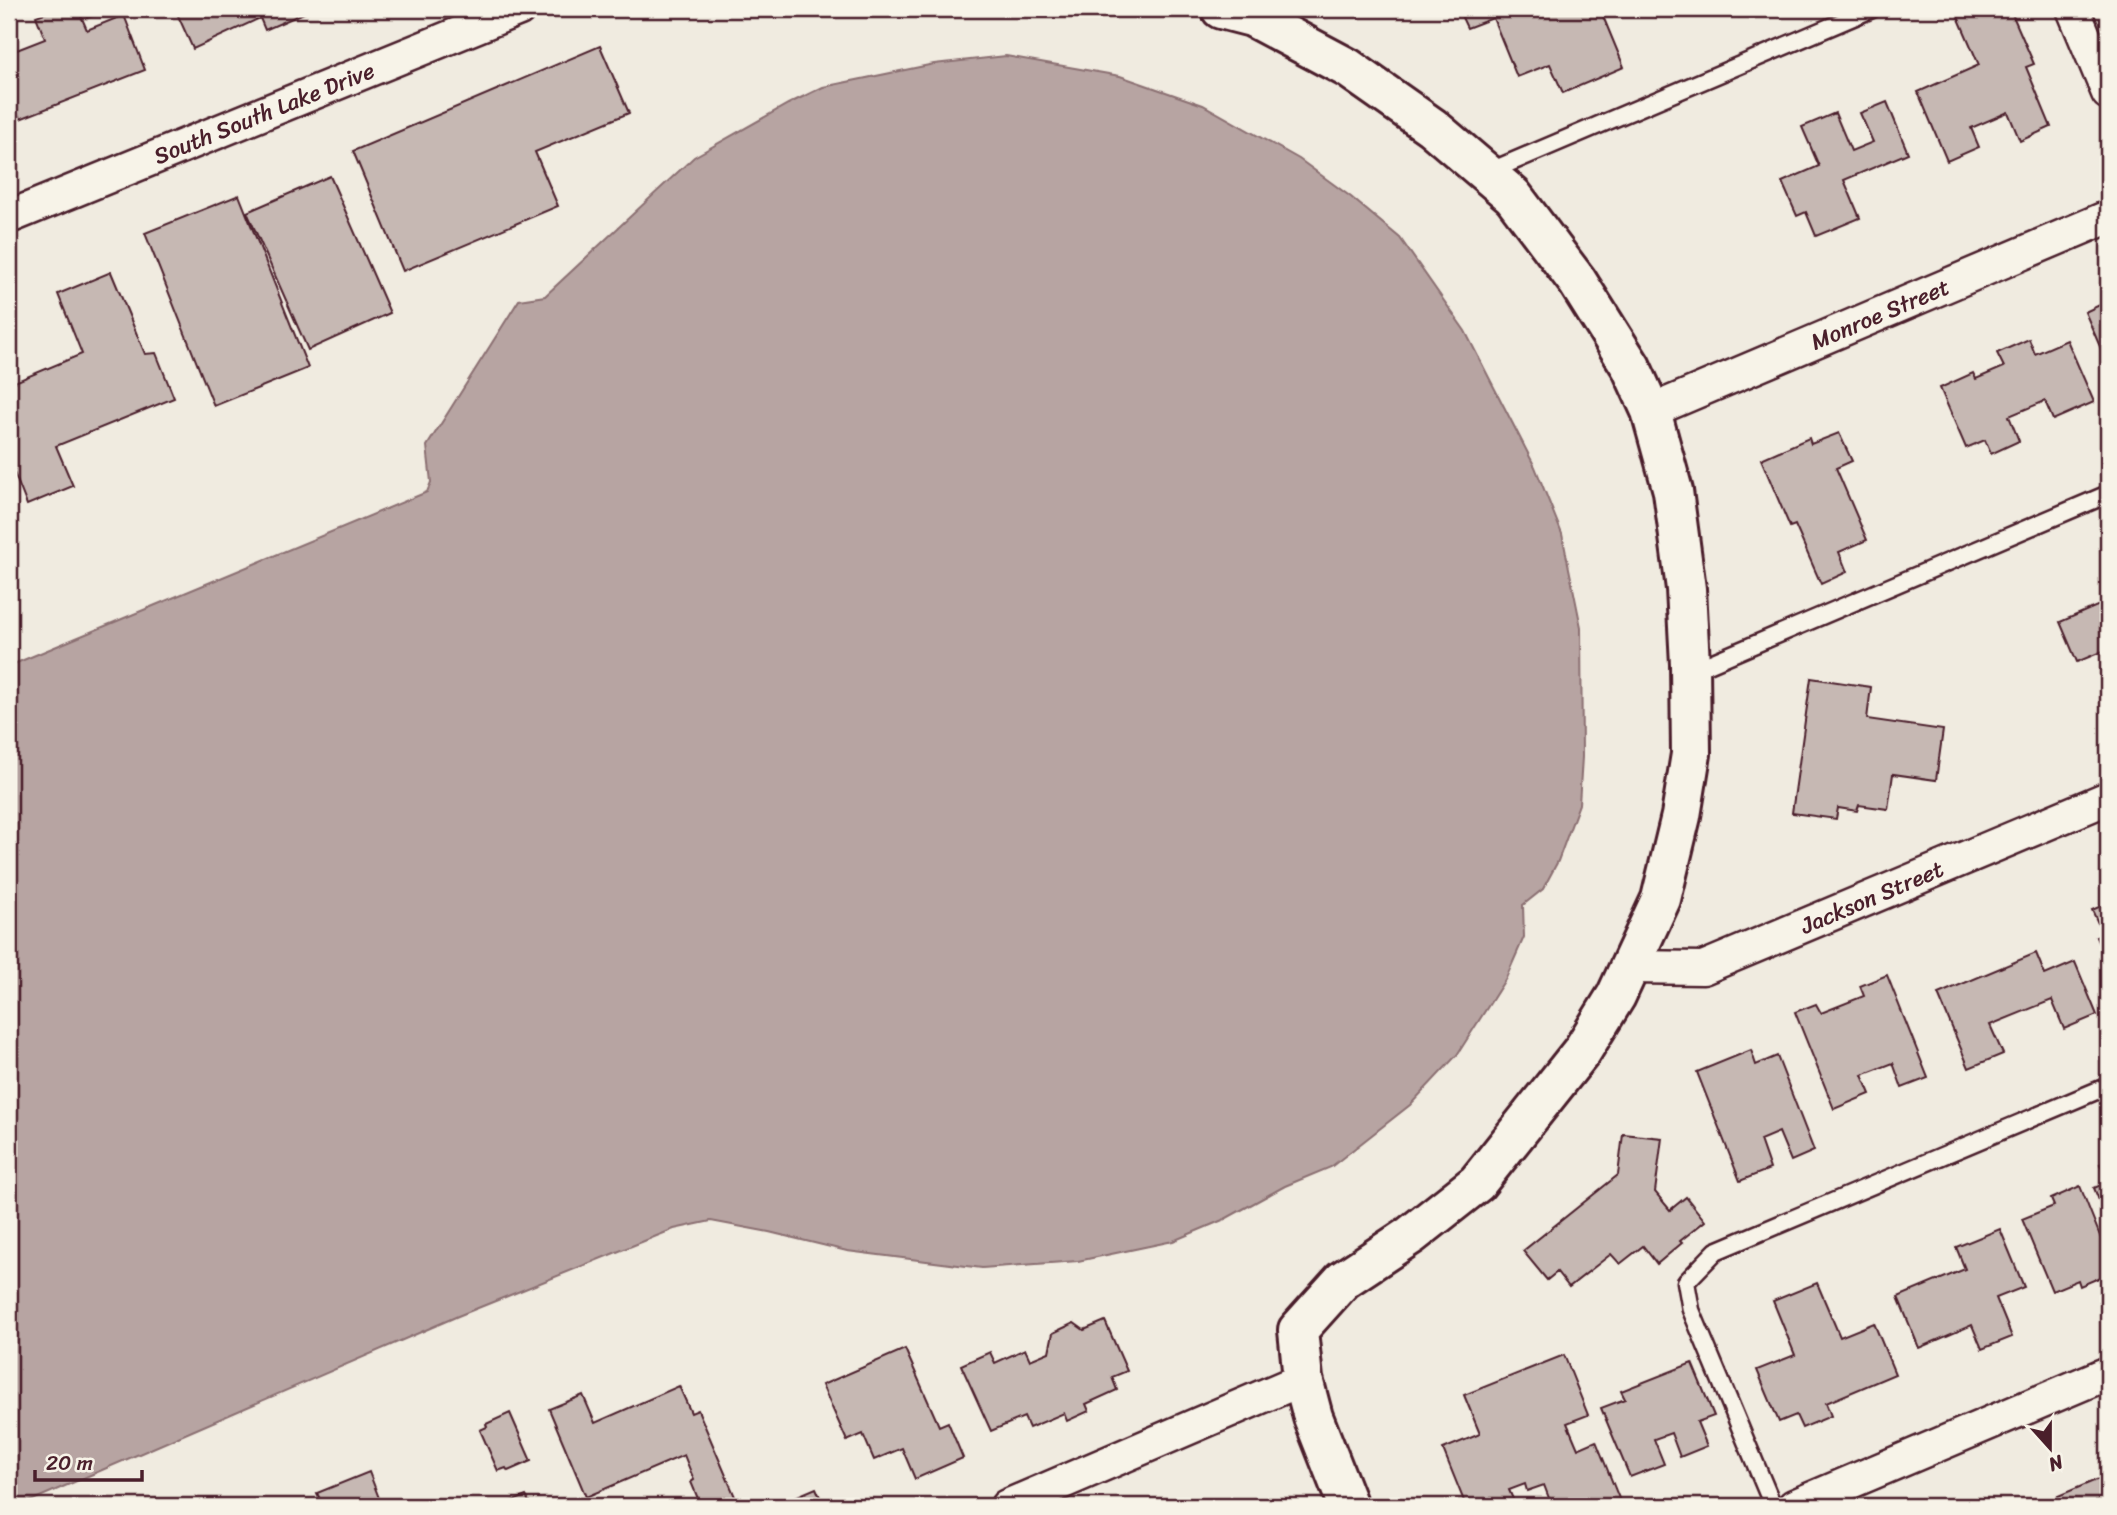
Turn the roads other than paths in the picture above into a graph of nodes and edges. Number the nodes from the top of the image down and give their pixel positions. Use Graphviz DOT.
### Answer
graph roads {
  1 [pos="519,9"];
  2 [pos="1872,9"];
  3 [pos="2073,9"];
  4 [pos="1244,11"];
  5 [pos="2108,93"];
  6 [pos="1486,173"];
  7 [pos="9,217"];
  8 [pos="2108,217"];
  9 [pos="1651,411"];
  10 [pos="2108,494"];
  11 [pos="1690,672"];
  12 [pos="2108,798"];
  13 [pos="1630,967"];
  14 [pos="2108,1086"];
  15 [pos="2108,1373"];
  16 [pos="1303,1379"];
  17 [pos="1007,1506"];
  18 [pos="1348,1506"];
  19 [pos="1773,1506"];
  20 [pos="1794,1506"];
  1 -- 7 [label="street, South South Lake Drive"];
  2 -- 6 [label="lane"];
  3 -- 5 [label="street"];
  4 -- 6 [label="street"];
  6 -- 9 [label="street"];
  8 -- 9 [label="street, Monroe Street"];
  9 -- 11 [label="street"];
  10 -- 11 [label="lane"];
  11 -- 13 [label="street"];
  12 -- 13 [label="street, Jackson Street"];
  13 -- 16 [label="street"];
  14 -- 19 [label="lane"];
  15 -- 20 [label="street"];
  16 -- 17 [label="street"];
  16 -- 18 [label="street"];
}
